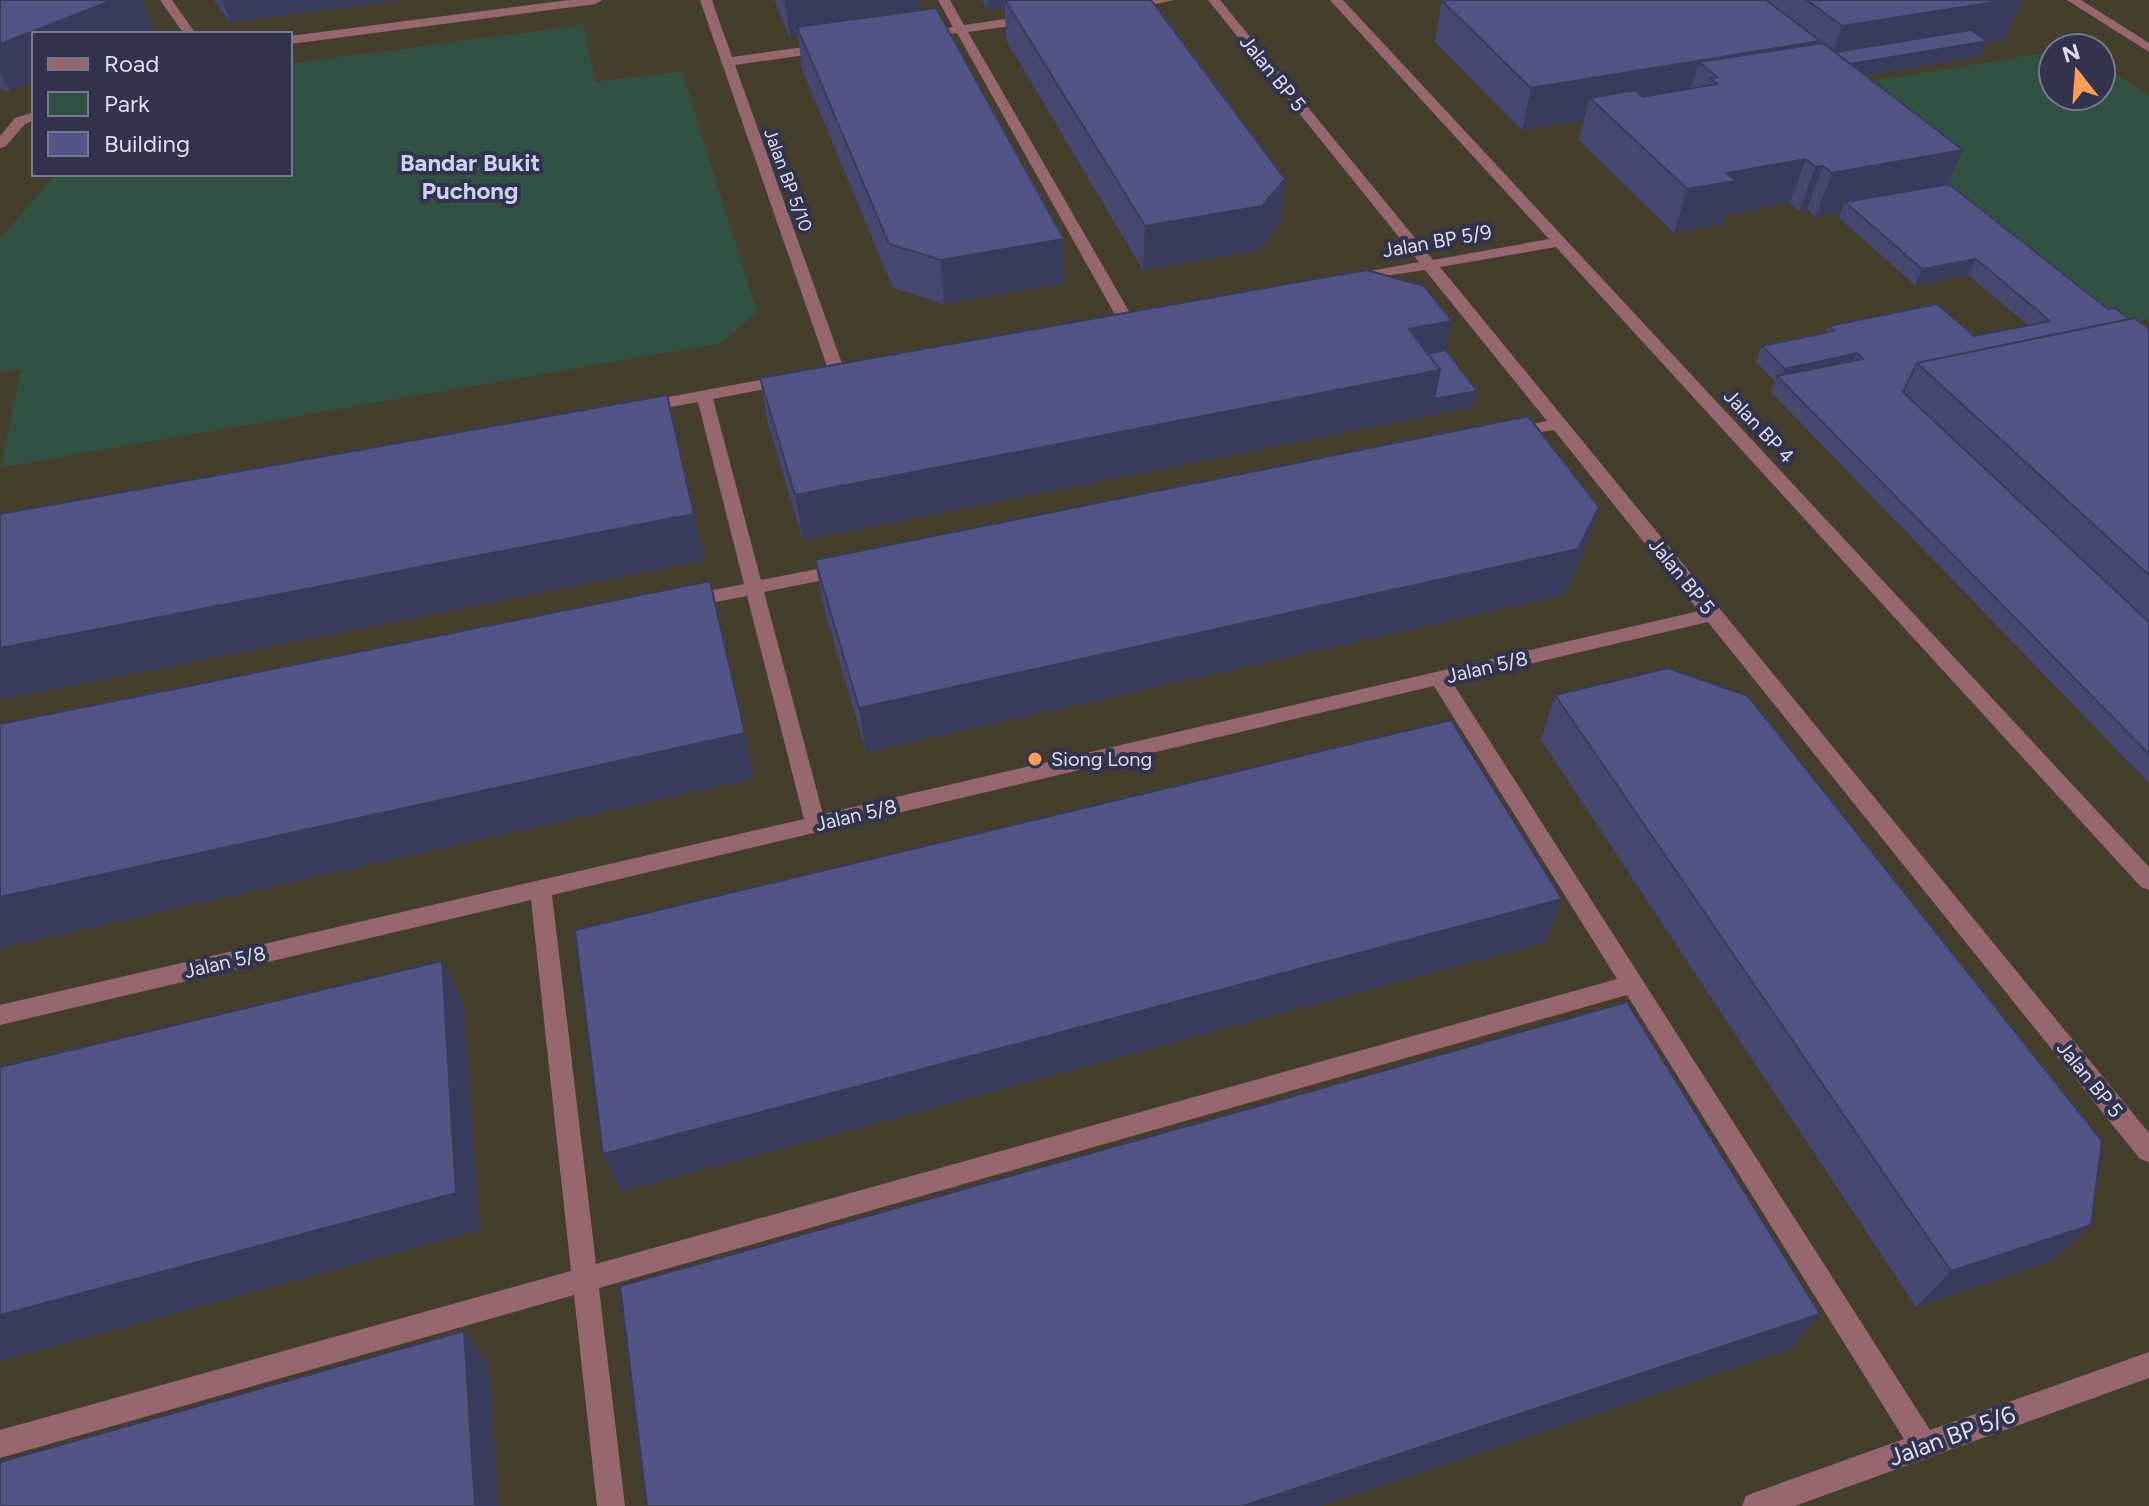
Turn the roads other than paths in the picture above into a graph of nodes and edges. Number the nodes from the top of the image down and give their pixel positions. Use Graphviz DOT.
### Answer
graph roads {
  1 [pos="166,0"];
  2 [pos="596,0"];
  3 [pos="706,0"];
  4 [pos="944,0"];
  5 [pos="1168,0"];
  6 [pos="1214,0"];
  7 [pos="1336,0"];
  8 [pos="2073,0"];
  9 [pos="1109,8"];
  10 [pos="1050,17"];
  11 [pos="961,29"];
  12 [pos="189,32"];
  13 [pos="914,36"];
  14 [pos="292,40"];
  15 [pos="836,47"];
  16 [pos="2149,48"];
  17 [pos="727,62"];
  18 [pos="0,116"];
  19 [pos="27,118"];
  20 [pos="0,144"];
  21 [pos="1559,242"];
  22 [pos="1429,265"];
  23 [pos="1338,281"];
  24 [pos="1126,320"];
  25 [pos="704,395"];
  26 [pos="626,409"];
  27 [pos="1558,424"];
  28 [pos="1496,436"];
  29 [pos="862,566"];
  30 [pos="754,588"];
  31 [pos="677,604"];
  32 [pos="1713,614"];
  33 [pos="1439,678"];
  34 [pos="816,825"];
  35 [pos="2149,881"];
  36 [pos="540,888"];
  37 [pos="1633,984"];
  38 [pos="0,1015"];
  39 [pos="2149,1151"];
  40 [pos="585,1280"];
  41 [pos="2149,1365"];
  42 [pos="0,1444"];
  43 [pos="1924,1446"];
  44 [pos="611,1506"];
  45 [pos="1756,1506"];
  1 -- 12 [label="street"];
  2 -- 14 [label="street"];
  3 -- 17 [label="street, Jalan BP 5/10"];
  4 -- 11 [label="street"];
  5 -- 9 [label="street"];
  6 -- 22 [label="street, Jalan BP 5"];
  7 -- 21 [label="street, Jalan BP 4"];
  8 -- 16 [label="street"];
  10 -- 11 [label="street"];
  11 -- 13 [label="street"];
  11 -- 24 [label="street"];
  15 -- 17 [label="street"];
  17 -- 25 [label="street, Jalan BP 5/10"];
  18 -- 19 [label="street"];
  19 -- 20 [label="street"];
  21 -- 22 [label="street, Jalan BP 5/9"];
  21 -- 35 [label="street, Jalan BP 4"];
  22 -- 23 [label="street, Jalan BP 5/9"];
  22 -- 27 [label="street, Jalan BP 5"];
  25 -- 26 [label="street"];
  25 -- 30 [label="street"];
  27 -- 28 [label="street"];
  27 -- 32 [label="street, Jalan BP 5"];
  29 -- 30 [label="street"];
  30 -- 31 [label="street"];
  30 -- 34 [label="street"];
  32 -- 33 [label="street, Jalan 5/8"];
  32 -- 39 [label="street, Jalan BP 5"];
  33 -- 34 [label="street, Jalan 5/8"];
  33 -- 37 [label="street"];
  34 -- 36 [label="street, Jalan 5/8"];
  36 -- 38 [label="street, Jalan 5/8"];
  36 -- 40 [label="street"];
  37 -- 40 [label="street"];
  37 -- 43 [label="street"];
  40 -- 42 [label="street"];
  40 -- 44 [label="street"];
  41 -- 43 [label="street, Jalan BP 5/6"];
  43 -- 45 [label="street, Jalan BP 5/6"];
}
